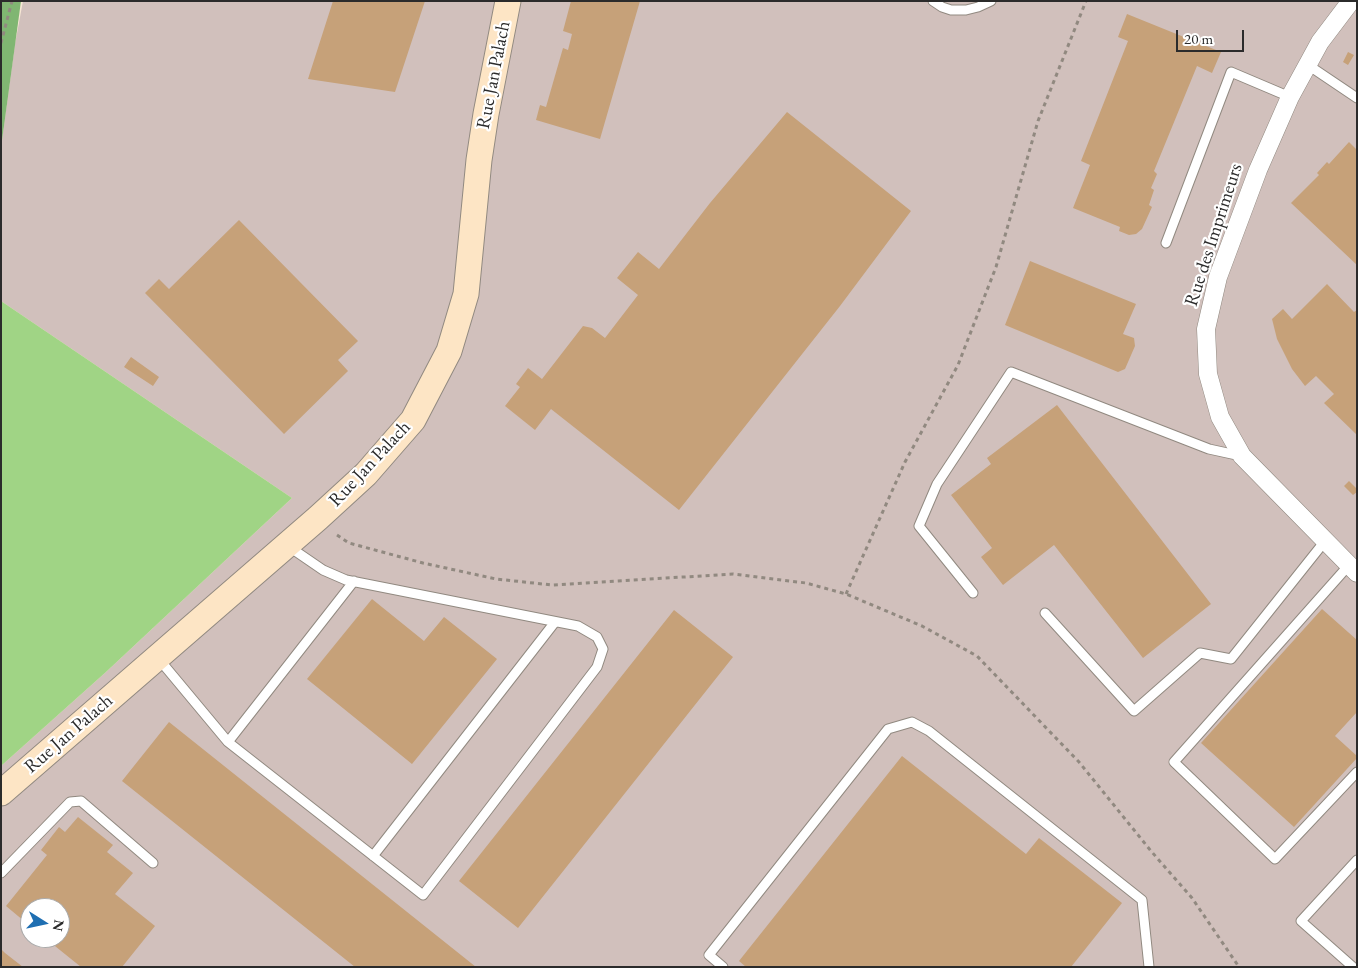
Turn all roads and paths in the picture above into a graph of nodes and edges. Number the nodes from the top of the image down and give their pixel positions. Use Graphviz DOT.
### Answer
graph roads {
  1 [pos="12,1"];
  2 [pos="508,1"];
  3 [pos="933,1"];
  4 [pos="990,1"];
  5 [pos="1086,1"];
  6 [pos="1351,1"];
  7 [pos="1,43"];
  8 [pos="1308,65"];
  9 [pos="1290,97"];
  10 [pos="1357,98"];
  11 [pos="1166,243"];
  12 [pos="1242,456"];
  13 [pos="337,534"];
  14 [pos="1325,541"];
  15 [pos="287,545"];
  16 [pos="1353,569"];
  17 [pos="354,581"];
  18 [pos="973,593"];
  19 [pos="846,594"];
  20 [pos="1045,613"];
  21 [pos="556,622"];
  22 [pos="158,658"];
  23 [pos="228,742"];
  24 [pos="1357,772"];
  25 [pos="1,793"];
  26 [pos="374,856"];
  27 [pos="1357,860"];
  28 [pos="153,863"];
  29 [pos="1,873"];
  30 [pos="723,967"];
  31 [pos="1149,967"];
  32 [pos="1239,967"];
  33 [pos="1353,967"];
  1 -- 7 [label="path"];
  2 -- 15 [label="street, Rue Jan Palach"];
  3 -- 4 [label="lane"];
  5 -- 19 [label="path"];
  6 -- 8 [label="street, Rue des Imprimeurs"];
  8 -- 9 [label="street, Rue des Imprimeurs"];
  8 -- 10 [label="lane"];
  9 -- 11 [label="lane"];
  9 -- 12 [label="street, Rue des Imprimeurs"];
  12 -- 14 [label="street, Rue des Imprimeurs"];
  12 -- 18 [label="lane"];
  13 -- 19 [label="path"];
  14 -- 16 [label="street, Rue des Imprimeurs"];
  14 -- 20 [label="lane"];
  15 -- 17 [label="lane"];
  15 -- 22 [label="street, Rue Jan Palach"];
  16 -- 24 [label="lane"];
  17 -- 21 [label="lane"];
  17 -- 23 [label="lane"];
  19 -- 32 [label="path"];
  21 -- 26 [label="lane"];
  21 -- 26 [label="lane"];
  22 -- 23 [label="lane"];
  22 -- 25 [label="street, Rue Jan Palach"];
  23 -- 26 [label="lane"];
  27 -- 33 [label="lane"];
  28 -- 29 [label="lane"];
  30 -- 31 [label="lane"];
}
